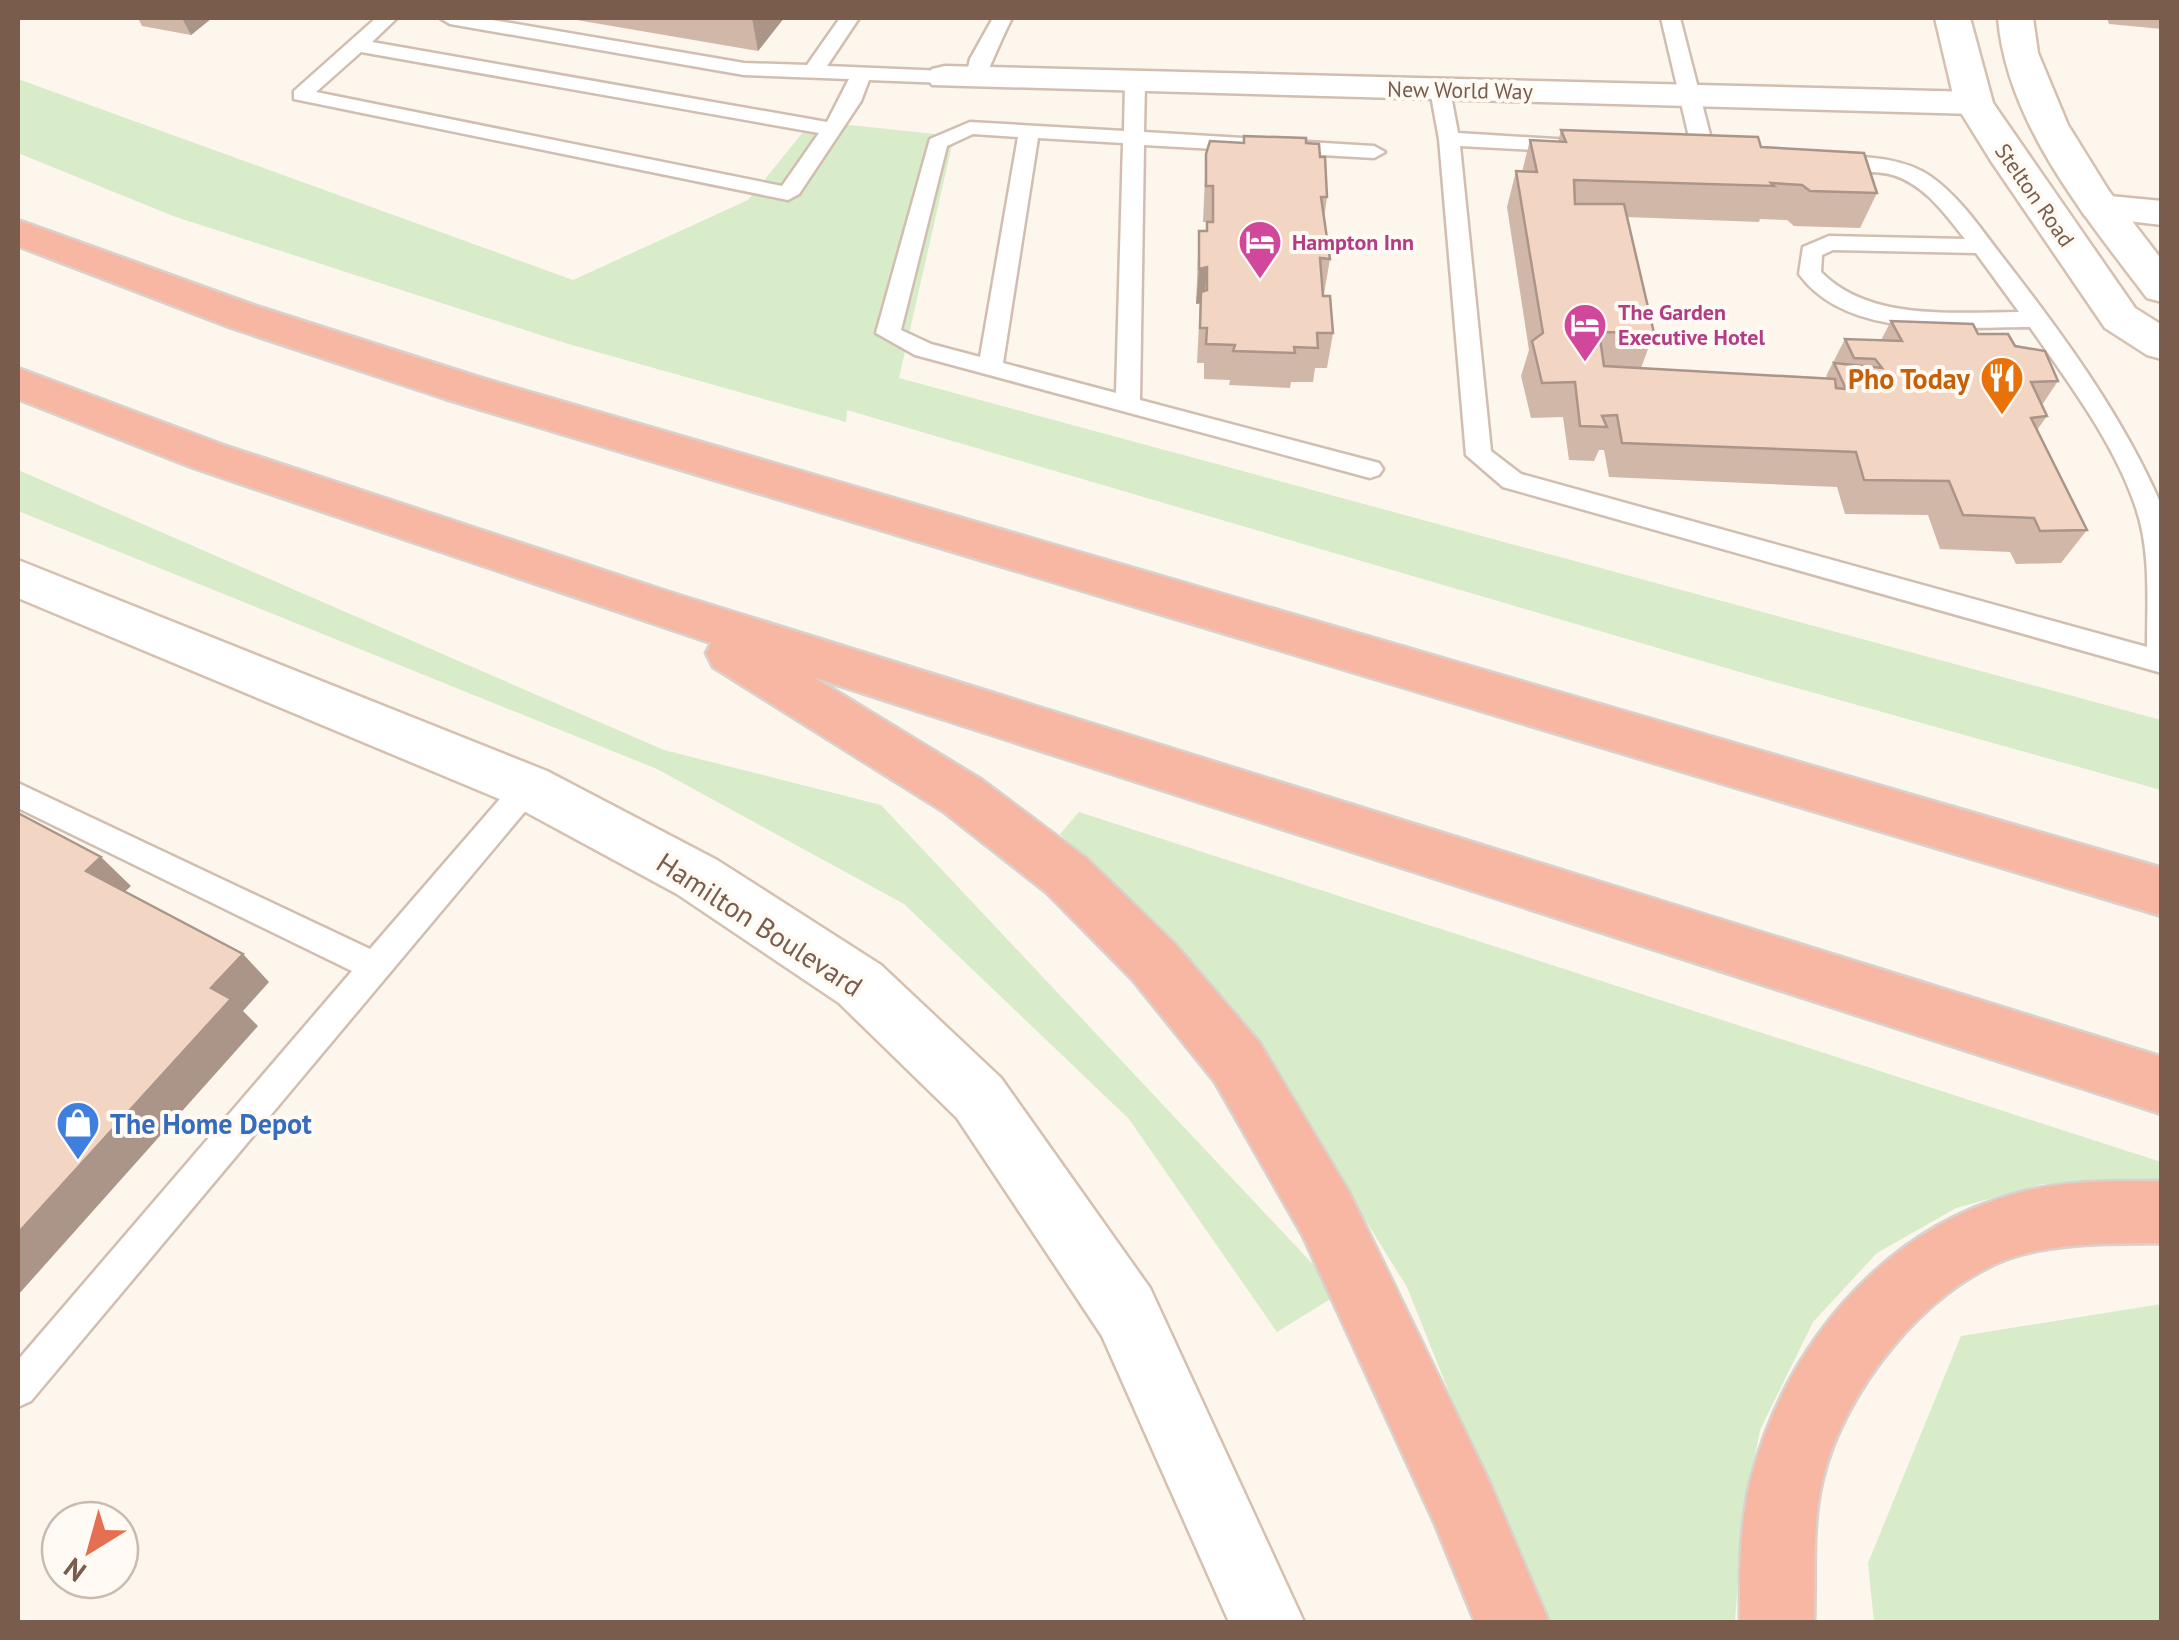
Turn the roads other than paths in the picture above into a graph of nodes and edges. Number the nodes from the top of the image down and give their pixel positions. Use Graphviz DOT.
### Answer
graph roads {
  1 [pos="386,18"];
  2 [pos="450,18"];
  3 [pos="850,18"];
  4 [pos="1002,18"];
  5 [pos="1670,18"];
  6 [pos="1952,18"];
  7 [pos="2015,18"];
  8 [pos="356,45"];
  9 [pos="815,72"];
  10 [pos="861,74"];
  11 [pos="960,77"];
  12 [pos="1135,82"];
  13 [pos="1440,90"];
  14 [pos="1690,96"];
  15 [pos="1974,103"];
  16 [pos="832,129"];
  17 [pos="1028,131"];
  18 [pos="1135,138"];
  19 [pos="1449,139"];
  20 [pos="1586,147"];
  21 [pos="1374,152"];
  22 [pos="1704,154"];
  23 [pos="1800,160"];
  24 [pos="2099,207"];
  25 [pos="2162,213"];
  26 [pos="18,232"];
  27 [pos="1984,246"];
  28 [pos="2162,288"];
  29 [pos="2034,320"];
  30 [pos="2162,345"];
  31 [pos="990,368"];
  32 [pos="18,384"];
  33 [pos="1128,405"];
  34 [pos="1370,469"];
  35 [pos="18,578"];
  36 [pos="651,605"];
  37 [pos="528,788"];
  38 [pos="18,795"];
  39 [pos="2146,880"];
  40 [pos="375,968"];
  41 [pos="2162,1086"];
  42 [pos="2162,1212"];
  43 [pos="18,1388"];
  44 [pos="1268,1622"];
  45 [pos="1512,1622"];
  46 [pos="1777,1622"];
  1 -- 8 [label="lane"];
  2 -- 9 [label="lane"];
  3 -- 9 [label="lane"];
  4 -- 11 [label="lane"];
  5 -- 14 [label="lane"];
  6 -- 15 [label="street, Stelton Road"];
  7 -- 24 [label="street, Stelton Road"];
  8 -- 16 [label="lane"];
  8 -- 16 [label="lane"];
  9 -- 10 [label="lane"];
  10 -- 11 [label="lane"];
  10 -- 16 [label="lane"];
  11 -- 12 [label="street, New World Way"];
  12 -- 13 [label="street, New World Way"];
  12 -- 18 [label="lane"];
  13 -- 14 [label="street, New World Way"];
  13 -- 19 [label="lane"];
  14 -- 15 [label="street, New World Way"];
  14 -- 22 [label="lane"];
  15 -- 30 [label="street, Stelton Road"];
  17 -- 18 [label="lane"];
  17 -- 31 [label="lane"];
  17 -- 31 [label="lane"];
  18 -- 21 [label="lane"];
  18 -- 33 [label="lane"];
  19 -- 20 [label="lane"];
  19 -- 29 [label="lane"];
  23 -- 27 [label="lane"];
  24 -- 25 [label="street"];
  24 -- 28 [label="street, Stelton Road"];
  26 -- 39 [label="highway"];
  27 -- 29 [label="lane"];
  27 -- 29 [label="lane"];
  31 -- 33 [label="lane"];
  32 -- 36 [label="highway"];
  33 -- 34 [label="lane"];
  35 -- 37 [label="street, Hamilton Boulevard"];
  36 -- 41 [label="highway"];
  36 -- 45 [label="highway"];
  37 -- 40 [label="lane"];
  37 -- 44 [label="street, Hamilton Boulevard"];
  38 -- 40 [label="lane"];
  40 -- 43 [label="lane"];
  42 -- 46 [label="highway"];
}
